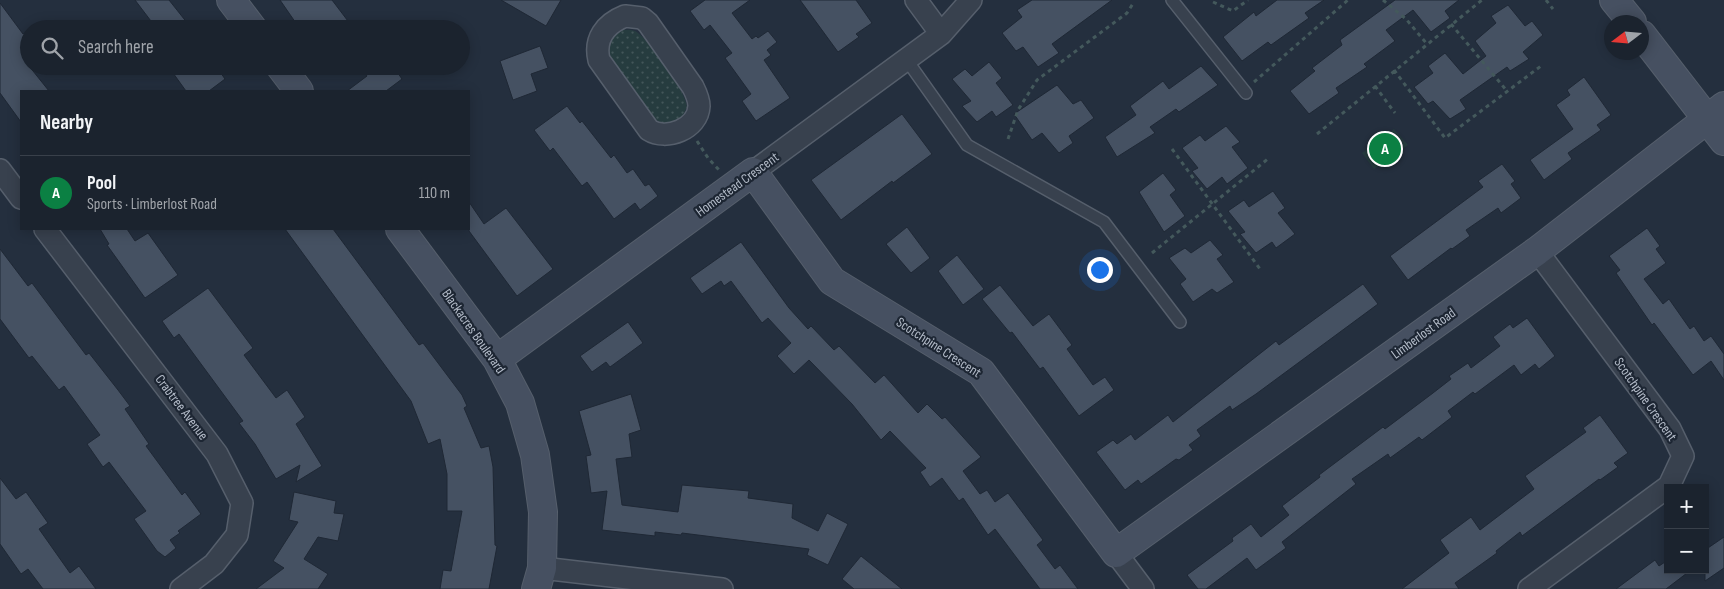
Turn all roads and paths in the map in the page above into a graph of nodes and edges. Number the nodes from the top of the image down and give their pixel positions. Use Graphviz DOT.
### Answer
graph roads {
  1 [pos="231,0"];
  2 [pos="642,0"];
  3 [pos="916,0"];
  4 [pos="971,0"];
  5 [pos="1172,0"];
  6 [pos="1248,0"];
  7 [pos="1348,0"];
  8 [pos="1383,0"];
  9 [pos="1482,0"];
  10 [pos="1546,0"];
  11 [pos="1614,0"];
  12 [pos="1134,2"];
  13 [pos="1213,2"];
  14 [pos="1554,9"];
  15 [pos="1626,15"];
  16 [pos="245,20"];
  17 [pos="616,20"];
  18 [pos="1451,24"];
  19 [pos="941,34"];
  20 [pos="1649,42"];
  21 [pos="1427,44"];
  22 [pos="906,59"];
  23 [pos="1541,66"];
  24 [pos="1394,70"];
  25 [pos="287,75"];
  26 [pos="1247,75"];
  27 [pos="1376,86"];
  28 [pos="298,90"];
  29 [pos="1507,91"];
  30 [pos="1246,92"];
  31 [pos="1395,113"];
  32 [pos="1716,113"];
  33 [pos="692,134"];
  34 [pos="1317,134"];
  35 [pos="1008,139"];
  36 [pos="1724,141"];
  37 [pos="1172,150"];
  38 [pos="1270,158"];
  39 [pos="0,170"];
  40 [pos="754,172"];
  41 [pos="723,174"];
  42 [pos="20,197"];
  43 [pos="1213,205"];
  44 [pos="46,230"];
  45 [pos="401,230"];
  46 [pos="1537,251"];
  47 [pos="1152,253"];
  48 [pos="1260,269"];
  49 [pos="1180,322"];
  50 [pos="497,360"];
  51 [pos="1116,553"];
  52 [pos="539,578"];
  53 [pos="181,589"];
  54 [pos="722,589"];
  55 [pos="1143,589"];
  56 [pos="1529,589"];
  1 -- 16 [label="street"];
  2 -- 17 [label="street"];
  3 -- 19 [label="street"];
  4 -- 19 [label="street, Homestead Crescent"];
  5 -- 30 [label="lane"];
  6 -- 13 [label="path"];
  7 -- 26 [label="path"];
  8 -- 21 [label="path"];
  9 -- 18 [label="path"];
  10 -- 14 [label="path"];
  11 -- 15 [label="street"];
  12 -- 35 [label="path"];
  17 -- 17 [label="street"];
  18 -- 21 [label="path"];
  18 -- 29 [label="path"];
  19 -- 22 [label="street, Homestead Crescent"];
  20 -- 32 [label="street"];
  21 -- 24 [label="path"];
  22 -- 40 [label="street, Homestead Crescent"];
  22 -- 49 [label="lane"];
  23 -- 29 [label="path"];
  24 -- 27 [label="path"];
  24 -- 29 [label="path"];
  25 -- 28 [label="street"];
  27 -- 31 [label="path"];
  27 -- 34 [label="path"];
  32 -- 36 [label="street"];
  32 -- 46 [label="street, Limberlost Road"];
  33 -- 41 [label="path"];
  37 -- 43 [label="path"];
  38 -- 43 [label="path"];
  39 -- 42 [label="street"];
  40 -- 50 [label="street, Homestead Crescent"];
  40 -- 51 [label="street, Scotchpine Crescent"];
  43 -- 47 [label="path"];
  43 -- 48 [label="path"];
  44 -- 53 [label="street, Crabtree Avenue"];
  45 -- 50 [label="street, Blackacres Boulevard"];
  46 -- 51 [label="street, Limberlost Road"];
  46 -- 56 [label="street, Scotchpine Crescent"];
  50 -- 52 [label="street, Blackacres Boulevard"];
  51 -- 55 [label="street, Scotchpine Crescent"];
  52 -- 54 [label="street"];
}
